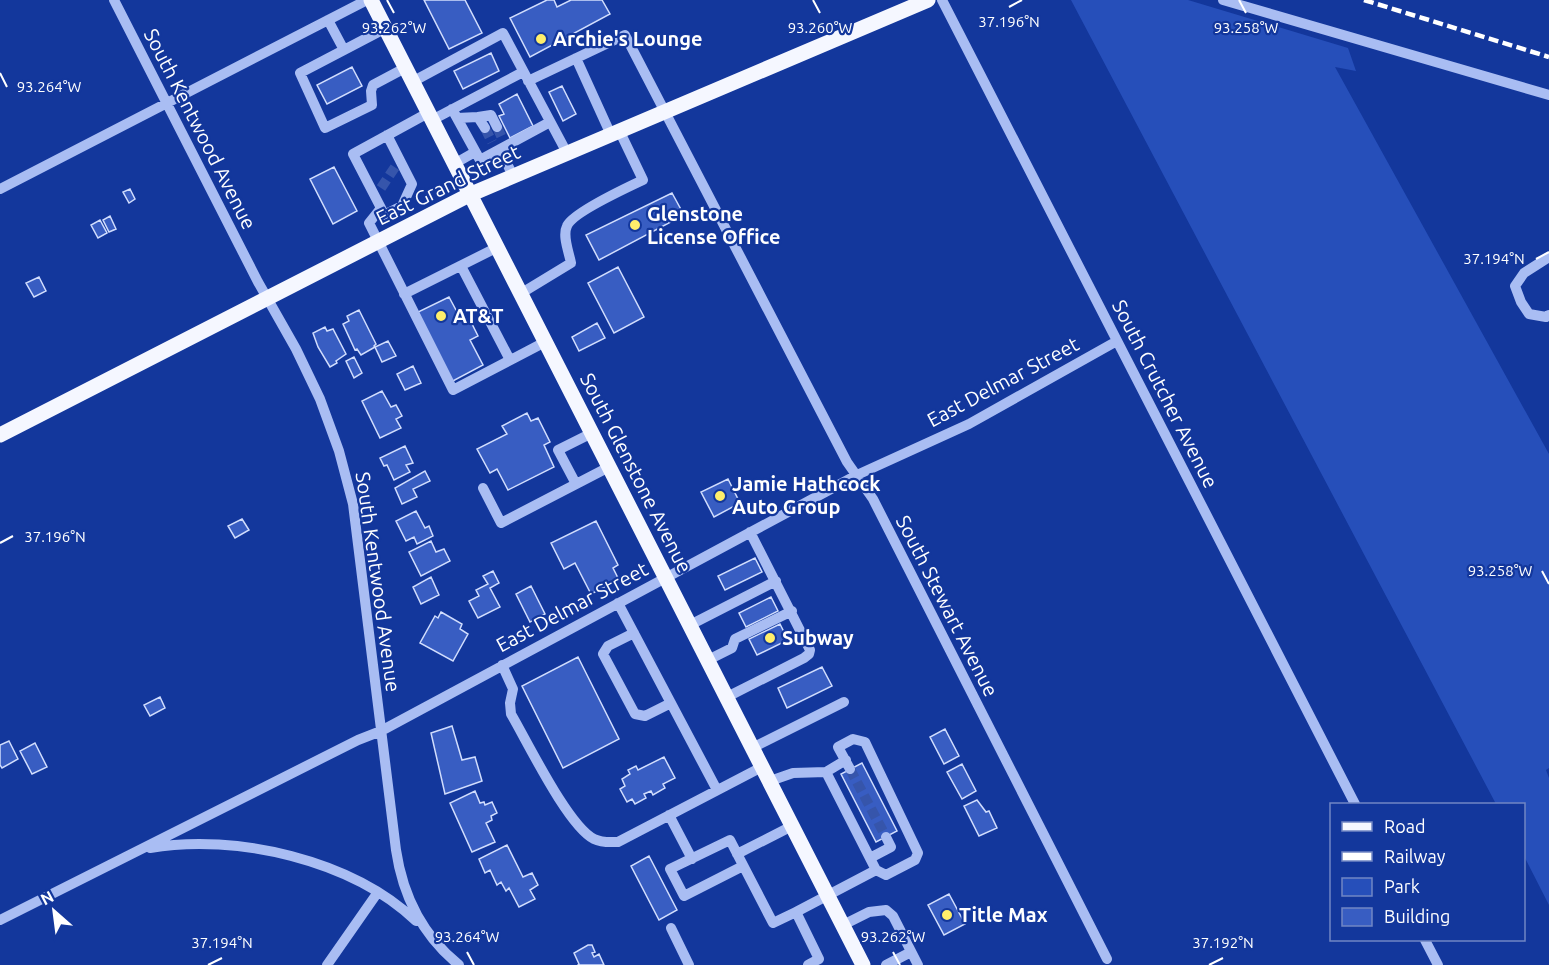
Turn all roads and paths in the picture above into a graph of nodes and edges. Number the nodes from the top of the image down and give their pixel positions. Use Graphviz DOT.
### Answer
graph roads {
  1 [pos="114,0"];
  2 [pos="369,0"];
  3 [pos="928,0"];
  4 [pos="942,0"];
  5 [pos="1223,0"];
  6 [pos="328,20"];
  7 [pos="386,28"];
  8 [pos="344,50"];
  9 [pos="576,58"];
  10 [pos="409,75"];
  11 [pos="526,76"];
  12 [pos="1549,95"];
  13 [pos="168,103"];
  14 [pos="666,113"];
  15 [pos="455,114"];
  16 [pos="430,116"];
  17 [pos="478,117"];
  18 [pos="550,122"];
  19 [pos="497,127"];
  20 [pos="485,128"];
  21 [pos="615,133"];
  22 [pos="387,135"];
  23 [pos="500,145"];
  24 [pos="476,152"];
  25 [pos="567,153"];
  26 [pos="454,164"];
  27 [pos="513,176"];
  28 [pos="0,189"];
  29 [pos="469,195"];
  30 [pos="381,208"];
  31 [pos="377,242"];
  32 [pos="496,248"];
  33 [pos="1549,257"];
  34 [pos="461,266"];
  35 [pos="404,294"];
  36 [pos="520,294"];
  37 [pos="267,299"];
  38 [pos="1549,315"];
  39 [pos="1117,341"];
  40 [pos="545,342"];
  41 [pos="510,360"];
  42 [pos="592,434"];
  43 [pos="0,435"];
  44 [pos="609,466"];
  45 [pos="857,475"];
  46 [pos="576,484"];
  47 [pos="483,488"];
  48 [pos="750,532"];
  49 [pos="666,577"];
  50 [pos="776,581"];
  51 [pos="618,603"];
  52 [pos="792,611"];
  53 [pos="690,625"];
  54 [pos="634,633"];
  55 [pos="708,660"];
  56 [pos="502,665"];
  57 [pos="726,697"];
  58 [pos="843,702"];
  59 [pos="670,703"];
  60 [pos="381,731"];
  61 [pos="752,748"];
  62 [pos="762,767"];
  63 [pos="826,772"];
  64 [pos="770,782"];
  65 [pos="717,790"];
  66 [pos="1354,803"];
  67 [pos="669,815"];
  68 [pos="792,826"];
  69 [pos="886,837"];
  70 [pos="138,850"];
  71 [pos="737,854"];
  72 [pos="870,858"];
  73 [pos="692,859"];
  74 [pos="743,866"];
  75 [pos="876,870"];
  76 [pos="378,892"];
  77 [pos="828,895"];
  78 [pos="796,912"];
  79 [pos="0,920"];
  80 [pos="843,925"];
  81 [pos="671,928"];
  82 [pos="424,929"];
  83 [pos="1426,941"];
  84 [pos="911,952"];
  85 [pos="1107,959"];
  86 [pos="327,965"];
  87 [pos="459,965"];
  88 [pos="689,965"];
  89 [pos="808,965"];
  90 [pos="863,965"];
  91 [pos="886,965"];
  92 [pos="918,965"];
  93 [pos="1438,965"];
  1 -- 13 [label="street, South Kentwood Avenue"];
  2 -- 6 [label="street"];
  2 -- 7 [label="main road, South Glenstone Avenue"];
  3 -- 14 [label="main road, East Grand Street"];
  4 -- 39 [label="street, South Crutcher Avenue"];
  5 -- 12 [label="street"];
  6 -- 8 [label="street"];
  6 -- 13 [label="street"];
  7 -- 8 [label="street"];
  7 -- 10 [label="main road, South Glenstone Avenue"];
  8 -- 10 [label="street"];
  9 -- 11 [label="street"];
  9 -- 14 [label="street, South Stewart Avenue"];
  9 -- 21 [label="street"];
  10 -- 11 [label="street"];
  10 -- 16 [label="main road, South Glenstone Avenue"];
  11 -- 15 [label="street"];
  11 -- 18 [label="street"];
  13 -- 28 [label="street"];
  13 -- 37 [label="street, South Kentwood Avenue"];
  14 -- 21 [label="main road, East Grand Street"];
  14 -- 45 [label="street, South Stewart Avenue"];
  15 -- 16 [label="street"];
  15 -- 17 [label="street"];
  15 -- 24 [label="street"];
  16 -- 22 [label="street"];
  16 -- 26 [label="main road, South Glenstone Avenue"];
  17 -- 19 [label="street"];
  17 -- 20 [label="street"];
  18 -- 23 [label="street"];
  18 -- 25 [label="street"];
  21 -- 25 [label="main road, East Grand Street"];
  21 -- 36 [label="street"];
  22 -- 30 [label="street"];
  22 -- 30 [label="street"];
  23 -- 24 [label="street"];
  23 -- 27 [label="street"];
  24 -- 26 [label="street"];
  25 -- 27 [label="main road, East Grand Street"];
  26 -- 29 [label="main road, South Glenstone Avenue"];
  27 -- 29 [label="main road, East Grand Street"];
  29 -- 31 [label="main road, East Grand Street"];
  29 -- 32 [label="main road, South Glenstone Avenue"];
  30 -- 31 [label="street"];
  31 -- 35 [label="street"];
  31 -- 37 [label="main road, East Grand Street"];
  32 -- 34 [label="street"];
  32 -- 36 [label="main road, South Glenstone Avenue"];
  33 -- 38 [label="street"];
  34 -- 35 [label="street"];
  34 -- 41 [label="street"];
  35 -- 41 [label="street"];
  36 -- 40 [label="main road, South Glenstone Avenue"];
  37 -- 43 [label="main road, East Grand Street"];
  37 -- 60 [label="street, South Kentwood Avenue"];
  39 -- 45 [label="street, East Delmar Street"];
  39 -- 66 [label="street, South Crutcher Avenue"];
  40 -- 41 [label="street"];
  40 -- 42 [label="main road, South Glenstone Avenue"];
  42 -- 44 [label="main road, South Glenstone Avenue"];
  42 -- 46 [label="street"];
  44 -- 46 [label="street"];
  44 -- 49 [label="main road, South Glenstone Avenue"];
  45 -- 48 [label="street, East Delmar Street"];
  45 -- 85 [label="street, South Stewart Avenue"];
  46 -- 47 [label="street"];
  48 -- 49 [label="street, East Delmar Street"];
  48 -- 50 [label="street"];
  49 -- 51 [label="street, East Delmar Street"];
  49 -- 53 [label="main road, South Glenstone Avenue"];
  50 -- 52 [label="street"];
  50 -- 53 [label="street"];
  51 -- 54 [label="street"];
  51 -- 56 [label="street, East Delmar Street"];
  52 -- 55 [label="street"];
  52 -- 57 [label="street"];
  53 -- 55 [label="main road, South Glenstone Avenue"];
  54 -- 59 [label="street"];
  54 -- 59 [label="street"];
  55 -- 57 [label="main road, South Glenstone Avenue"];
  56 -- 60 [label="street, East Delmar Street"];
  56 -- 67 [label="street"];
  57 -- 61 [label="main road, South Glenstone Avenue"];
  58 -- 61 [label="street"];
  59 -- 65 [label="street"];
  60 -- 70 [label="street, East Delmar Street"];
  60 -- 82 [label="street, South Kentwood Avenue"];
  61 -- 62 [label="main road, South Glenstone Avenue"];
  62 -- 64 [label="main road, South Glenstone Avenue"];
  62 -- 65 [label="street"];
  63 -- 64 [label="street"];
  63 -- 72 [label="street"];
  63 -- 75 [label="street"];
  64 -- 68 [label="main road, South Glenstone Avenue"];
  65 -- 67 [label="street"];
  67 -- 73 [label="street"];
  68 -- 71 [label="street"];
  68 -- 77 [label="main road, South Glenstone Avenue"];
  69 -- 72 [label="street"];
  70 -- 76 [label="street, East Delmar Street"];
  70 -- 79 [label="street, East Delmar Street"];
  71 -- 73 [label="street"];
  71 -- 74 [label="street"];
  72 -- 75 [label="street"];
  73 -- 74 [label="street"];
  74 -- 78 [label="street"];
  75 -- 77 [label="street"];
  76 -- 82 [label="street, South Kentwood Avenue"];
  76 -- 86 [label="street"];
  77 -- 78 [label="street"];
  77 -- 80 [label="main road, South Glenstone Avenue"];
  78 -- 89 [label="street"];
  80 -- 84 [label="street"];
  80 -- 90 [label="main road, South Glenstone Avenue"];
  81 -- 88 [label="street"];
  82 -- 87 [label="street, South Kentwood Avenue"];
  83 -- 93 [label="street"];
  84 -- 91 [label="street"];
  84 -- 92 [label="street"];
}
